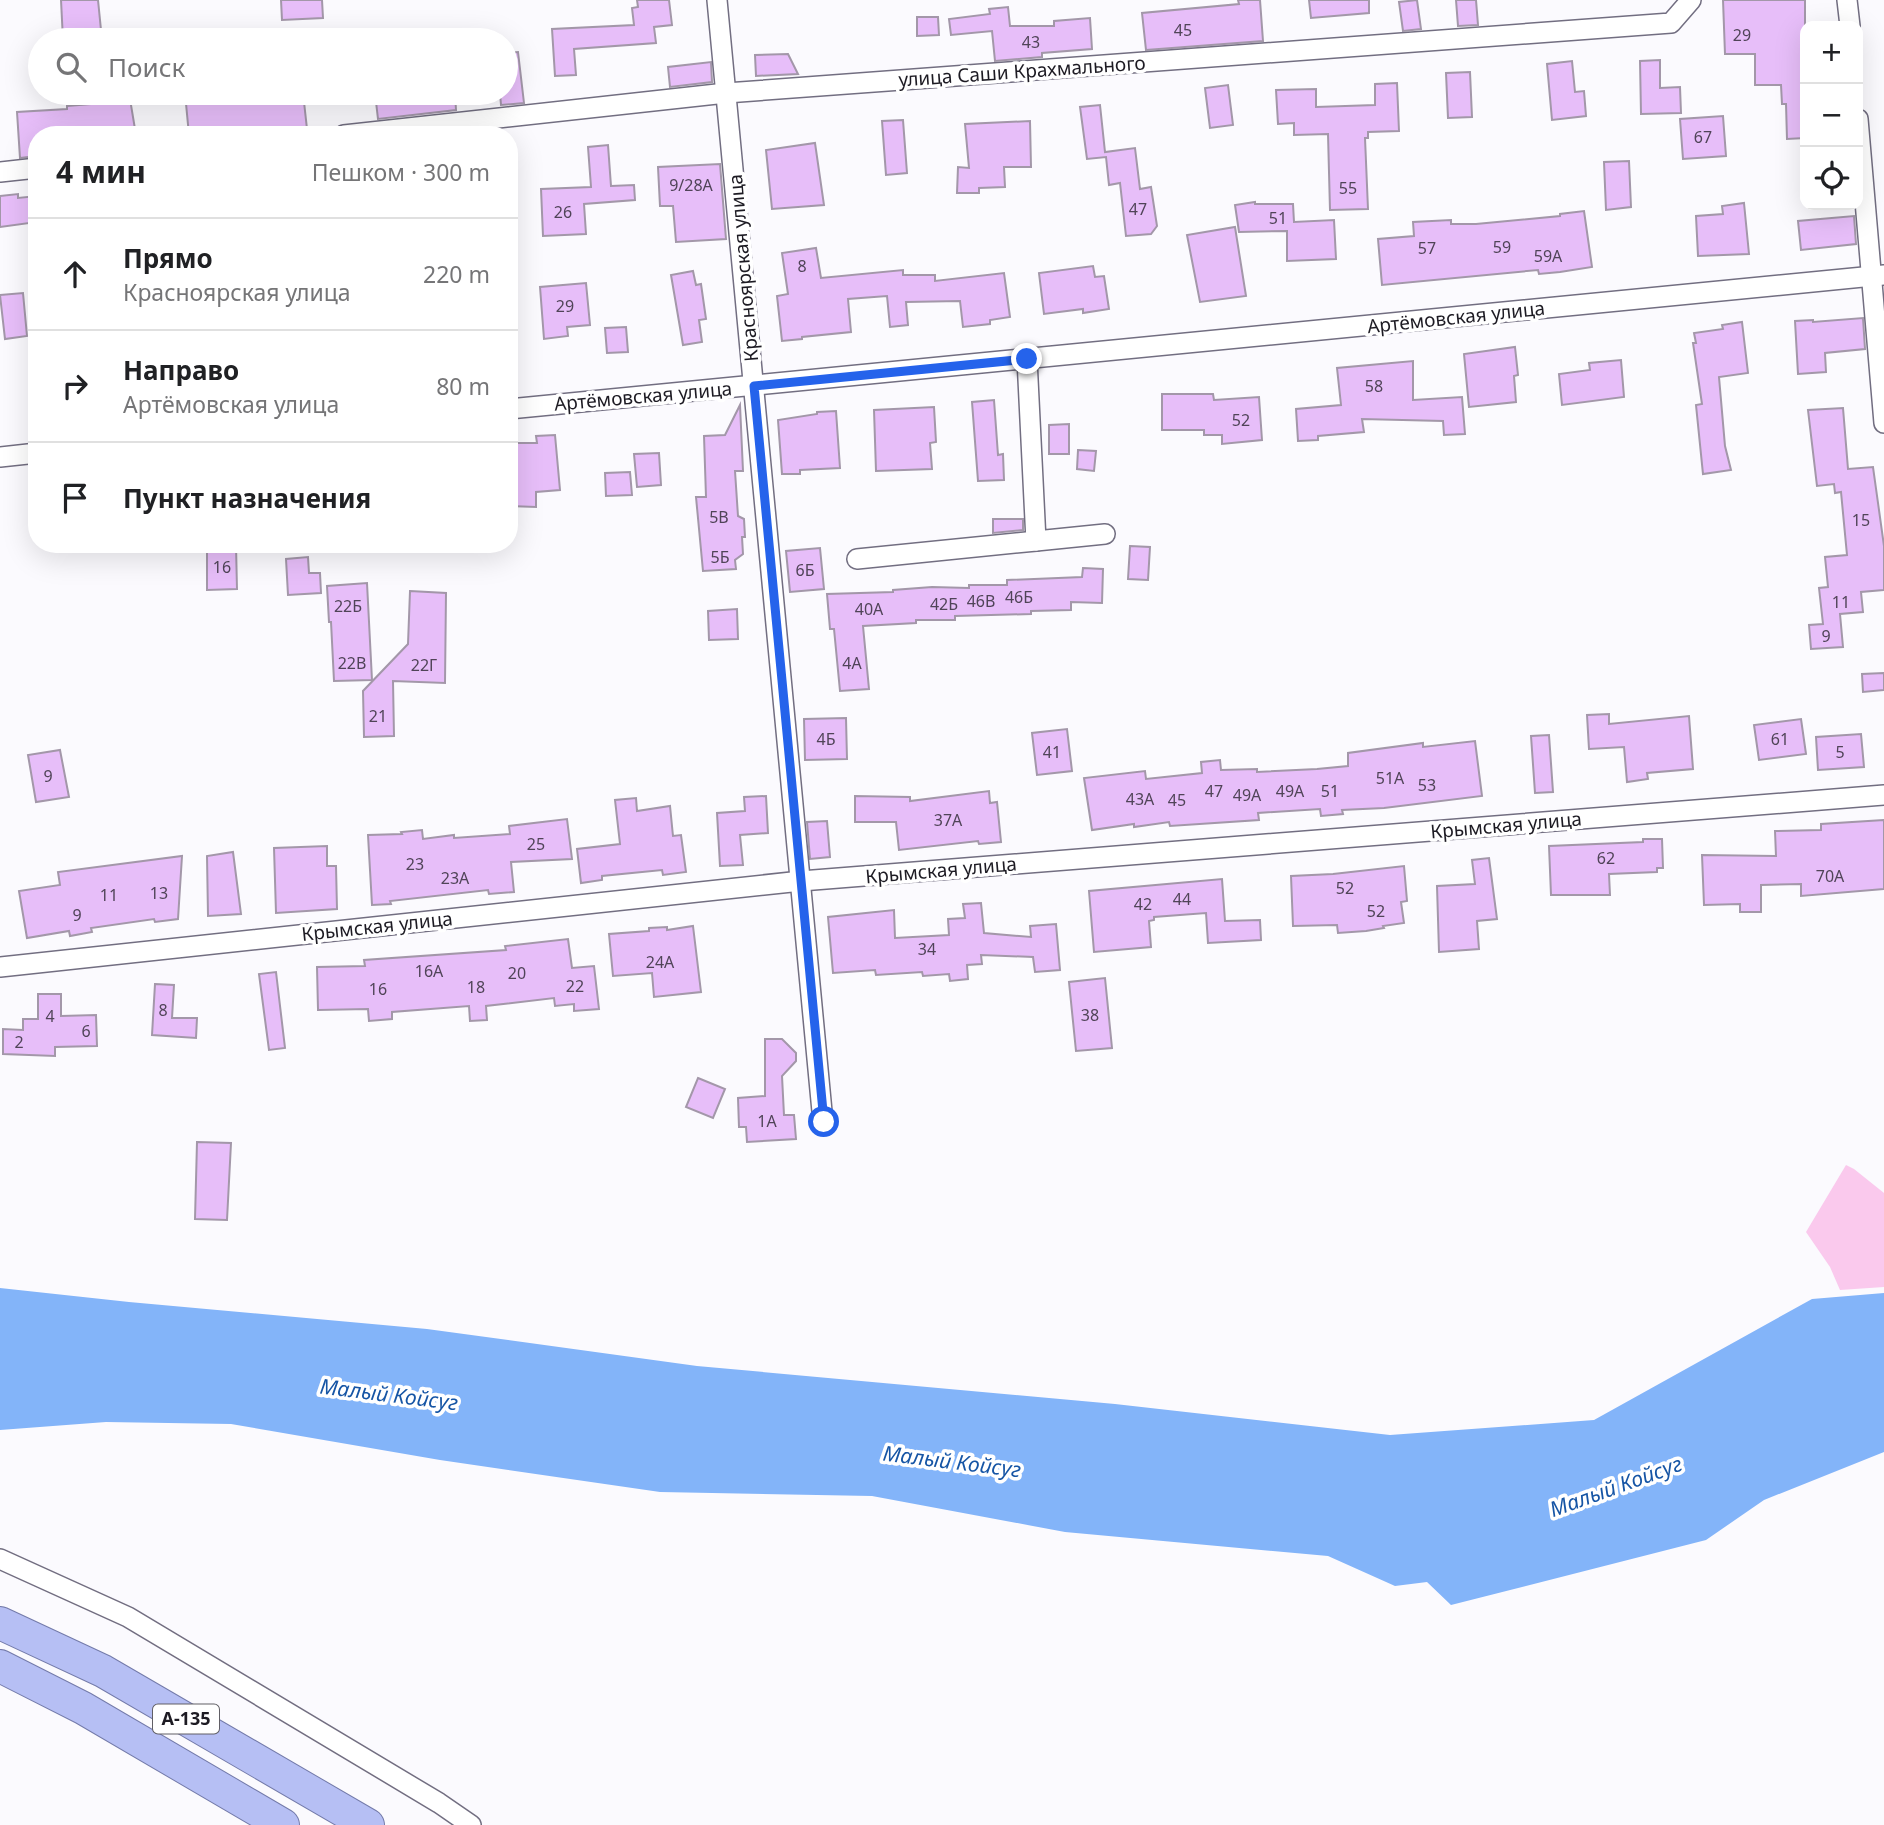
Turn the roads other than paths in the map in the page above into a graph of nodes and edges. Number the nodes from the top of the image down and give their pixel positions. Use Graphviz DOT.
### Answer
graph roads {
  1 [pos="717,0"];
  2 [pos="1691,0"];
  3 [pos="1847,0"];
  4 [pos="1849,21"];
  5 [pos="726,93"];
  6 [pos="426,126"];
  7 [pos="1862,147"];
  8 [pos="28,169"];
  9 [pos="0,172"];
  10 [pos="1878,275"];
  11 [pos="1027,359"];
  12 [pos="754,386"];
  13 [pos="518,408"];
  14 [pos="1884,423"];
  15 [pos="28,454"];
  16 [pos="0,457"];
  17 [pos="1105,534"];
  18 [pos="1036,541"];
  19 [pos="858,559"];
  20 [pos="1884,795"];
  21 [pos="801,881"];
  22 [pos="0,967"];
  23 [pos="824,1122"];
  24 [pos="0,1559"];
  25 [pos="0,1623"];
  26 [pos="0,1666"];
  27 [pos="283,1825"];
  28 [pos="368,1825"];
  29 [pos="471,1825"];
  1 -- 5 [label="street, Красноярская улица"];
  2 -- 5 [label="street, улица Саши Крахмального"];
  3 -- 4 [label="street"];
  5 -- 6 [label="street, улица Саши Крахмального"];
  5 -- 12 [label="street, Красноярская улица"];
  7 -- 10 [label="street"];
  8 -- 9 [label="street"];
  10 -- 11 [label="street, Артёмовская улица"];
  10 -- 14 [label="street"];
  11 -- 12 [label="street, Артёмовская улица"];
  11 -- 18 [label="street"];
  12 -- 13 [label="street, Артёмовская улица"];
  12 -- 21 [label="street, Красноярская улица"];
  15 -- 16 [label="street"];
  17 -- 18 [label="street"];
  18 -- 19 [label="street"];
  20 -- 21 [label="street, Крымская улица"];
  21 -- 22 [label="street, Крымская улица"];
  21 -- 23 [label="street, Красноярская улица"];
  24 -- 29 [label="street"];
  25 -- 28 [label="highway, А-135"];
  26 -- 27 [label="highway, А-135"];
}
